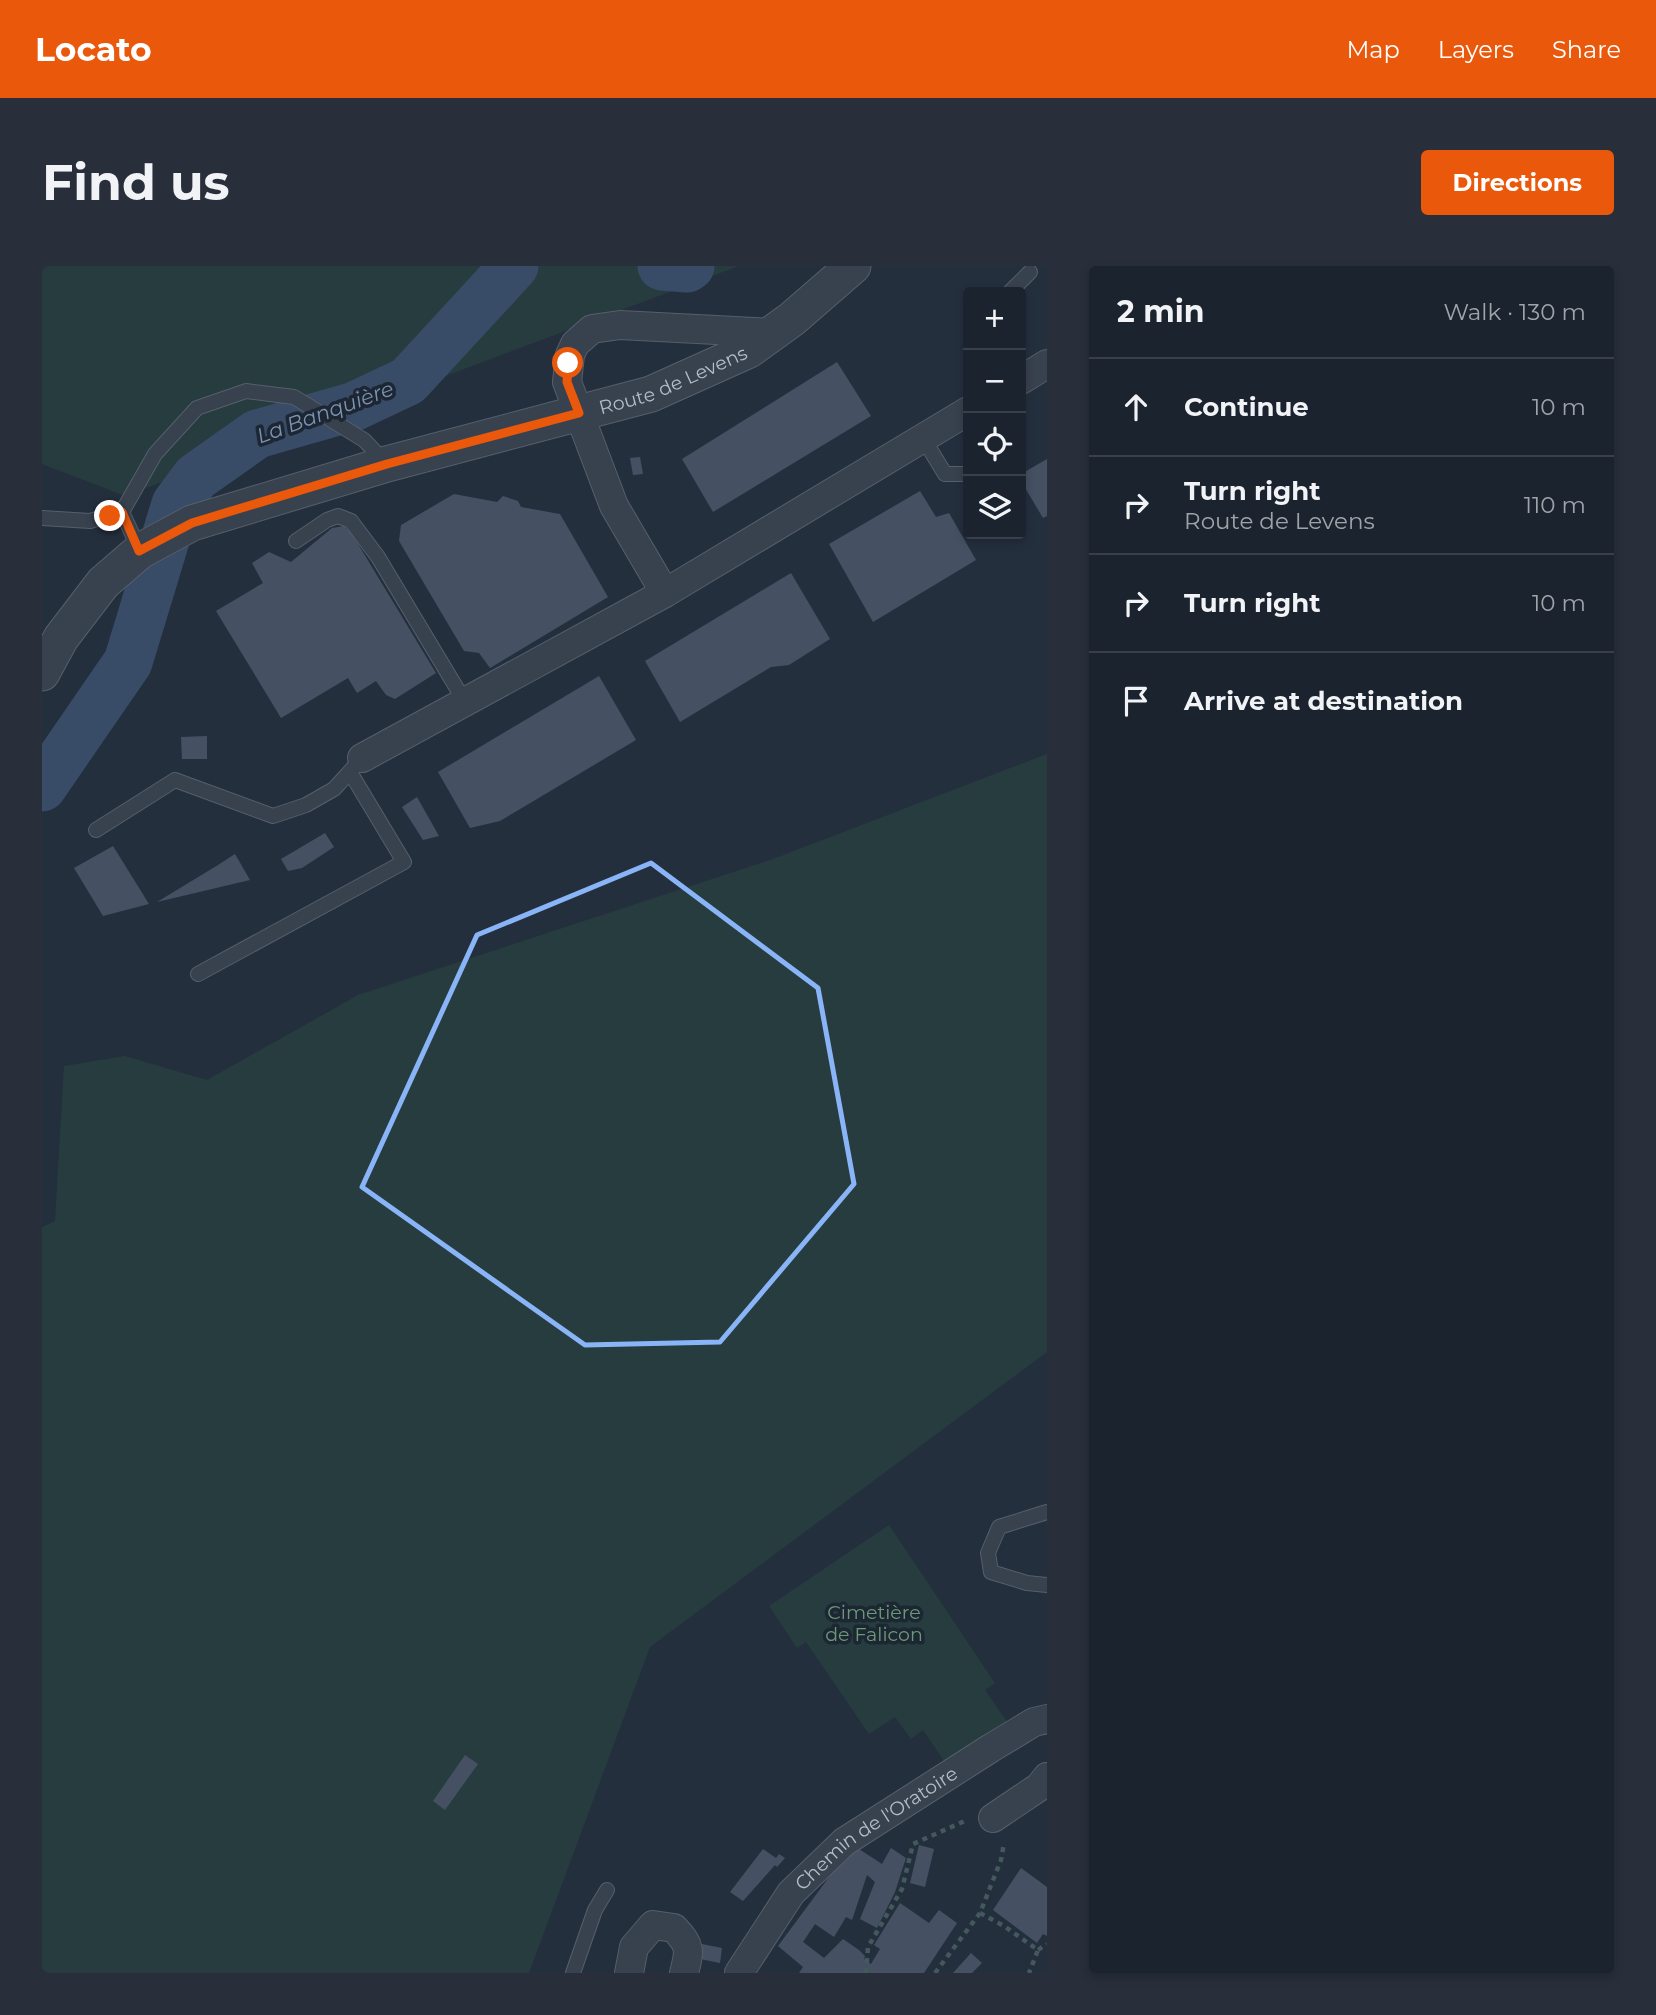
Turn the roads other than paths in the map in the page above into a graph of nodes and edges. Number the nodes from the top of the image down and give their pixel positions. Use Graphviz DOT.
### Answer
graph roads {
  1 [pos="853,266"];
  2 [pos="1030,272"];
  3 [pos="1015,287"];
  4 [pos="773,333"];
  5 [pos="1047,364"];
  6 [pos="1026,377"];
  7 [pos="579,413"];
  8 [pos="965,413"];
  9 [pos="923,438"];
  10 [pos="375,452"];
  11 [pos="963,474"];
  12 [pos="116,514"];
  13 [pos="42,518"];
  14 [pos="296,541"];
  15 [pos="139,551"];
  16 [pos="665,593"];
  17 [pos="52,637"];
  18 [pos="42,673"];
  19 [pos="465,702"];
  20 [pos="356,765"];
  21 [pos="96,830"];
  22 [pos="198,974"];
  23 [pos="1047,1512"];
  24 [pos="1047,1585"];
  25 [pos="1042,1715"];
  26 [pos="1047,1777"];
  27 [pos="993,1818"];
  28 [pos="607,1890"];
  29 [pos="573,1973"];
  30 [pos="629,1973"];
  31 [pos="684,1973"];
  32 [pos="739,1973"];
  1 -- 4 [label="street, Route de Levens"];
  2 -- 3 [label="lane"];
  4 -- 7 [label="street, Route de Levens"];
  4 -- 7 [label="street"];
  5 -- 6 [label="street"];
  7 -- 10 [label="street, Route de Levens"];
  7 -- 16 [label="street"];
  8 -- 9 [label="street"];
  9 -- 11 [label="lane"];
  9 -- 16 [label="street"];
  10 -- 12 [label="lane"];
  10 -- 15 [label="street, Route de Levens"];
  12 -- 13 [label="lane"];
  12 -- 15 [label="lane"];
  14 -- 19 [label="lane"];
  15 -- 17 [label="street, Route de Levens"];
  16 -- 19 [label="street"];
  17 -- 18 [label="street, Route de Levens"];
  19 -- 20 [label="street"];
  20 -- 21 [label="lane"];
  20 -- 22 [label="lane"];
  23 -- 24 [label="lane"];
  25 -- 32 [label="street, Chemin de l'Oratoire"];
  26 -- 27 [label="street"];
  28 -- 29 [label="lane"];
  30 -- 31 [label="street"];
}
